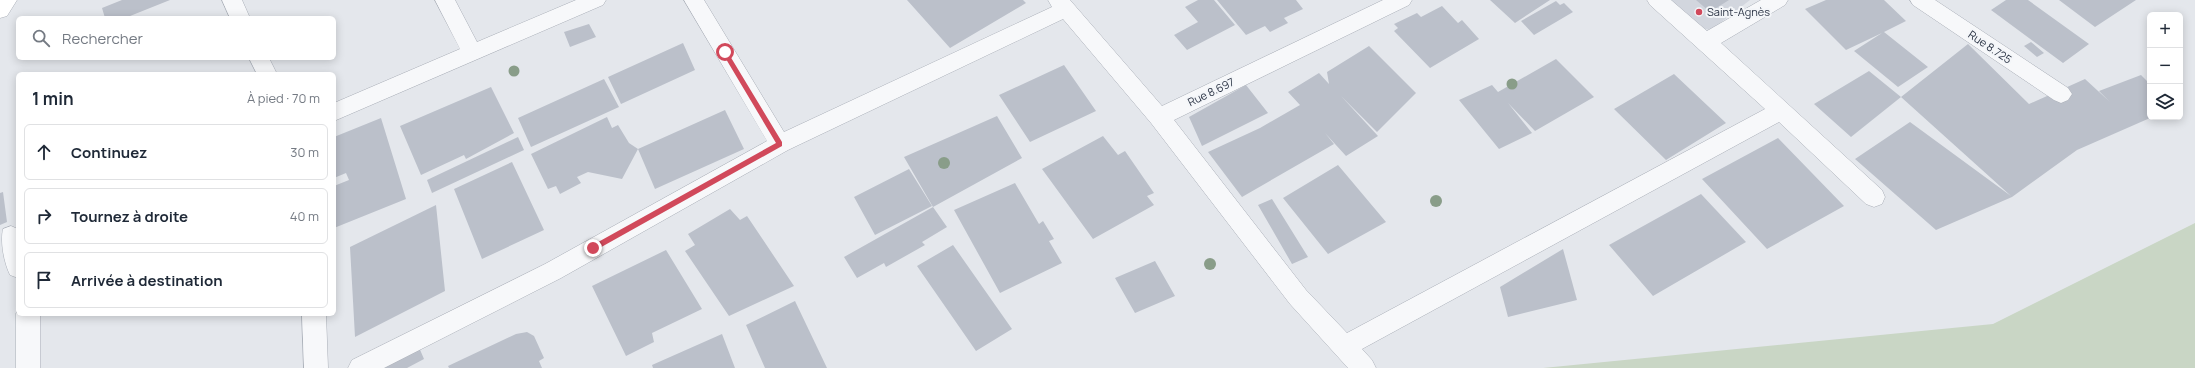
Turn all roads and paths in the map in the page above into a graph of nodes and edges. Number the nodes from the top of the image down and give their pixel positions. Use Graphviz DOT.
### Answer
graph roads {
  1 [pos="7,0"];
  2 [pos="232,0"];
  3 [pos="446,0"];
  4 [pos="596,0"];
  5 [pos="694,0"];
  6 [pos="1402,0"];
  7 [pos="1657,0"];
  8 [pos="1778,0"];
  9 [pos="1920,0"];
  10 [pos="1062,5"];
  11 [pos="0,10"];
  12 [pos="239,16"];
  13 [pos="1706,42"];
  14 [pos="472,53"];
  15 [pos="260,60"];
  16 [pos="265,72"];
  17 [pos="2060,94"];
  18 [pos="336,111"];
  19 [pos="1781,111"];
  20 [pos="1159,117"];
  21 [pos="780,144"];
  22 [pos="1874,197"];
  23 [pos="10,236"];
  24 [pos="16,260"];
  25 [pos="28,316"];
  26 [pos="314,316"];
  27 [pos="1343,347"];
  28 [pos="28,368"];
  29 [pos="316,368"];
  30 [pos="360,368"];
  31 [pos="1364,368"];
  1 -- 11 [label="main road"];
  2 -- 12 [label="street"];
  3 -- 14 [label="street"];
  4 -- 14 [label="street"];
  5 -- 21 [label="street"];
  6 -- 20 [label="street, Rue 8.697"];
  7 -- 13 [label="street"];
  8 -- 13 [label="street"];
  9 -- 17 [label="street, Rue 8.725"];
  10 -- 20 [label="street"];
  10 -- 21 [label="street"];
  13 -- 19 [label="street"];
  14 -- 18 [label="street"];
  15 -- 16 [label="street"];
  19 -- 22 [label="street"];
  19 -- 27 [label="street"];
  20 -- 27 [label="street"];
  21 -- 30 [label="street"];
  23 -- 24 [label="street"];
  25 -- 28 [label="street"];
  26 -- 29 [label="street"];
  27 -- 31 [label="street"];
}
